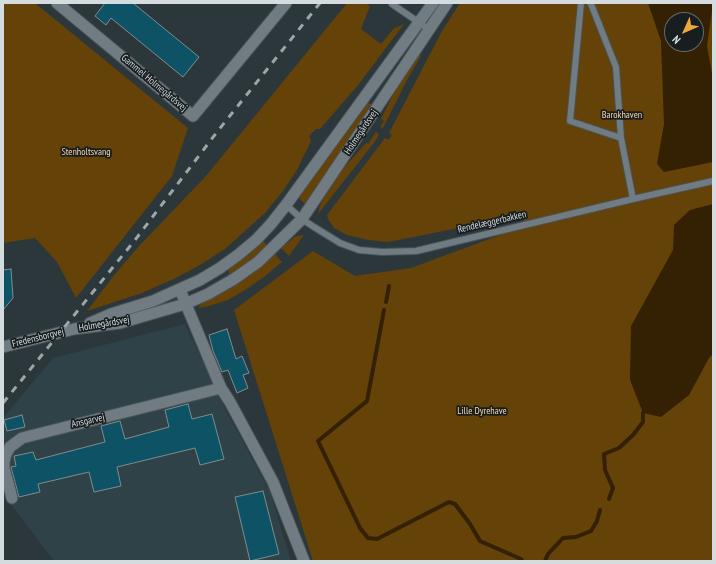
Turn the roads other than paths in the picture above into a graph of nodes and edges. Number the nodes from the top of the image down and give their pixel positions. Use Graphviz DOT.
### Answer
graph roads {
  1 [pos="57,3"];
  2 [pos="286,3"];
  3 [pos="393,3"];
  4 [pos="433,3"];
  5 [pos="447,3"];
  6 [pos="581,3"];
  7 [pos="590,3"];
  8 [pos="419,22"];
  9 [pos="430,30"];
  10 [pos="621,138"];
  11 [pos="713,181"];
  12 [pos="633,199"];
  13 [pos="286,205"];
  14 [pos="302,220"];
  15 [pos="180,290"];
  16 [pos="185,304"];
  17 [pos="74,330"];
  18 [pos="3,346"];
  19 [pos="221,388"];
  20 [pos="12,498"];
  21 [pos="304,561"];
  1 -- 2 [label="street, Gammel Holmegårdsvej"];
  3 -- 8 [label="lane"];
  4 -- 8 [label="street, Holmegårdsvej"];
  5 -- 9 [label="street, Holmegårdsvej"];
  6 -- 10 [label="lane"];
  7 -- 10 [label="lane"];
  8 -- 9 [label="lane"];
  8 -- 13 [label="street, Holmegårdsvej"];
  9 -- 14 [label="street, Holmegårdsvej"];
  10 -- 12 [label="lane"];
  11 -- 12 [label="lane, Rendelæggerbakken"];
  12 -- 14 [label="lane, Rendelæggerbakken"];
  13 -- 14 [label="lane, Rendelæggerbakken"];
  13 -- 15 [label="street, Holmegårdsvej"];
  14 -- 16 [label="street, Holmegårdsvej"];
  15 -- 16 [label="street"];
  15 -- 17 [label="street, Holmegårdsvej"];
  16 -- 17 [label="street, Holmegårdsvej"];
  16 -- 19 [label="street"];
  17 -- 18 [label="street, Fredensborgvej"];
  19 -- 20 [label="street, Ansgarvej"];
  19 -- 21 [label="street"];
}
